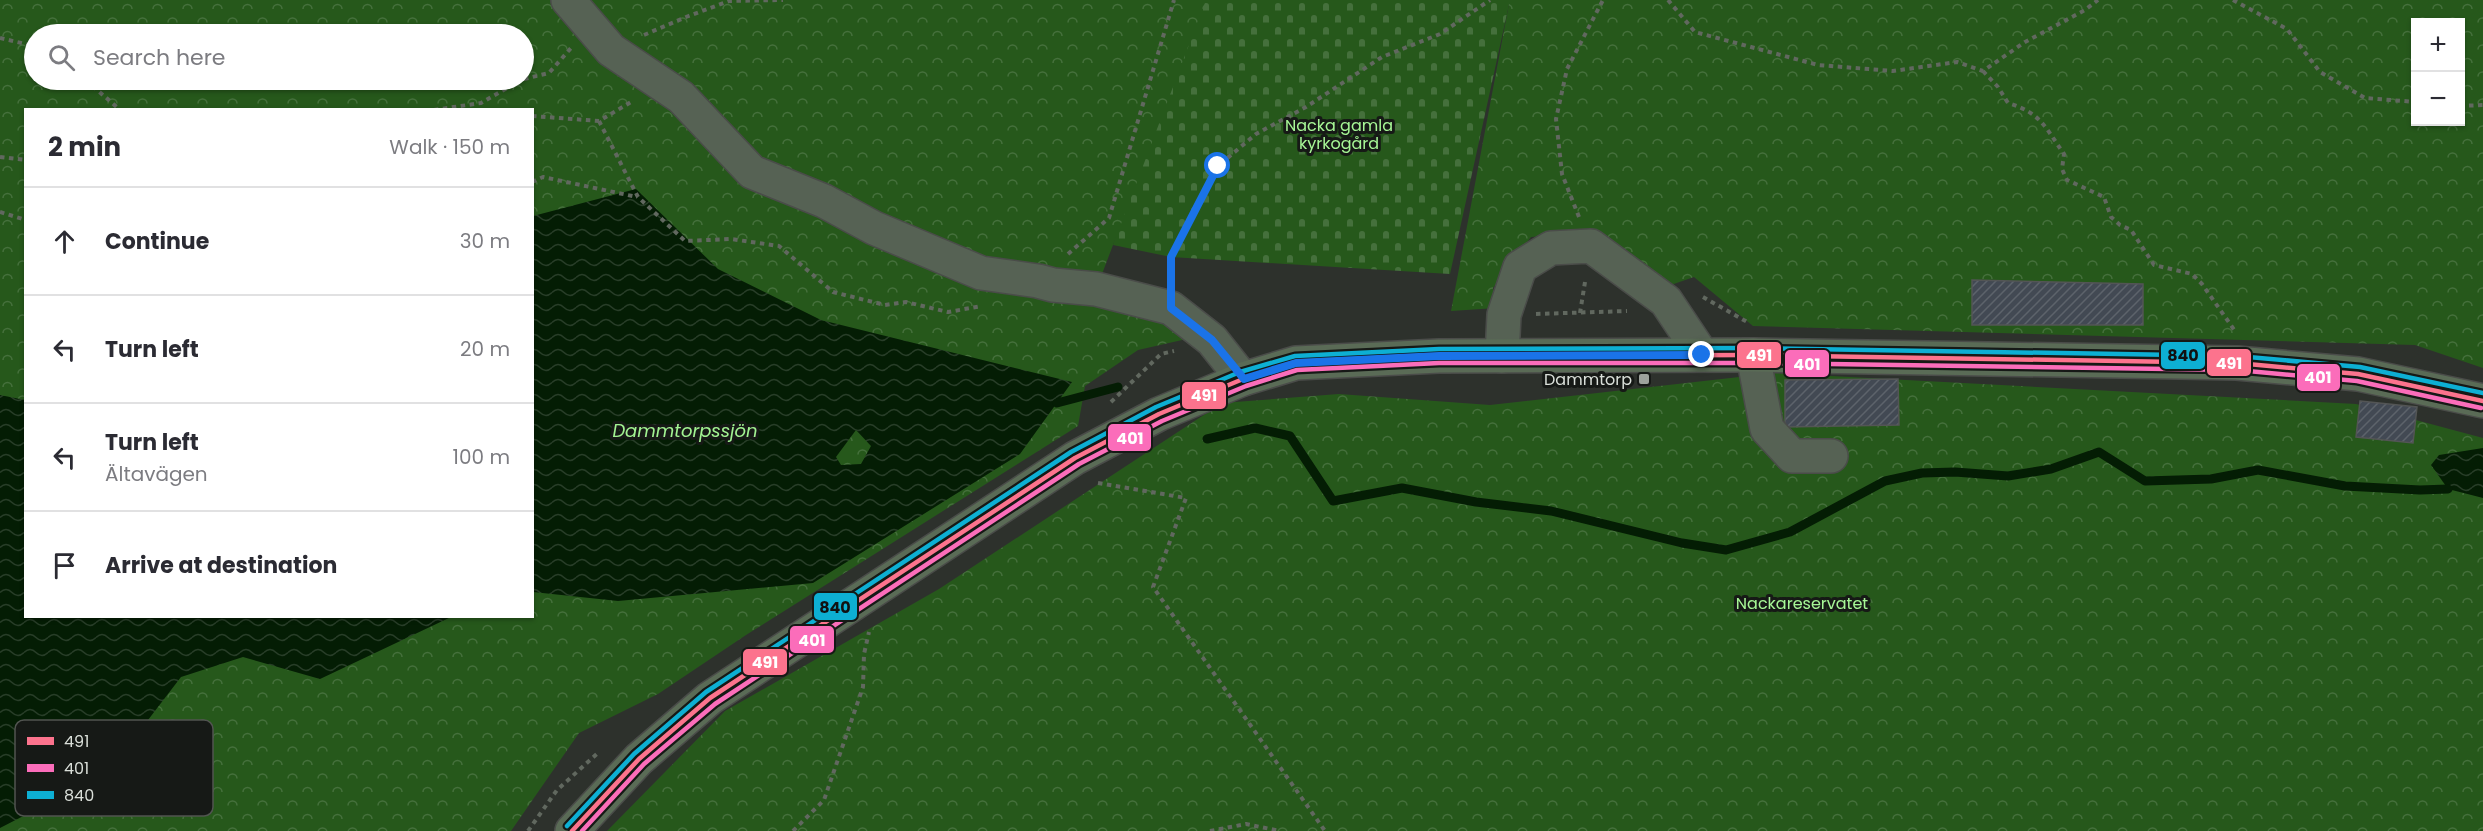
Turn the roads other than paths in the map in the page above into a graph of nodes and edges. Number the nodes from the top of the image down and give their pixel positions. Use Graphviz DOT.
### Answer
graph roads {
  1 [pos="568,0"];
  2 [pos="1702,355"];
  3 [pos="1753,355"];
  4 [pos="1502,356"];
  5 [pos="1244,379"];
  6 [pos="2483,401"];
  7 [pos="1831,456"];
  8 [pos="572,831"];
  1 -- 5 [label="street"];
  2 -- 3 [label="main road"];
  2 -- 4 [label="main road"];
  2 -- 4 [label="street"];
  3 -- 6 [label="main road"];
  3 -- 7 [label="street"];
  4 -- 5 [label="main road"];
  5 -- 8 [label="main road"];
}
